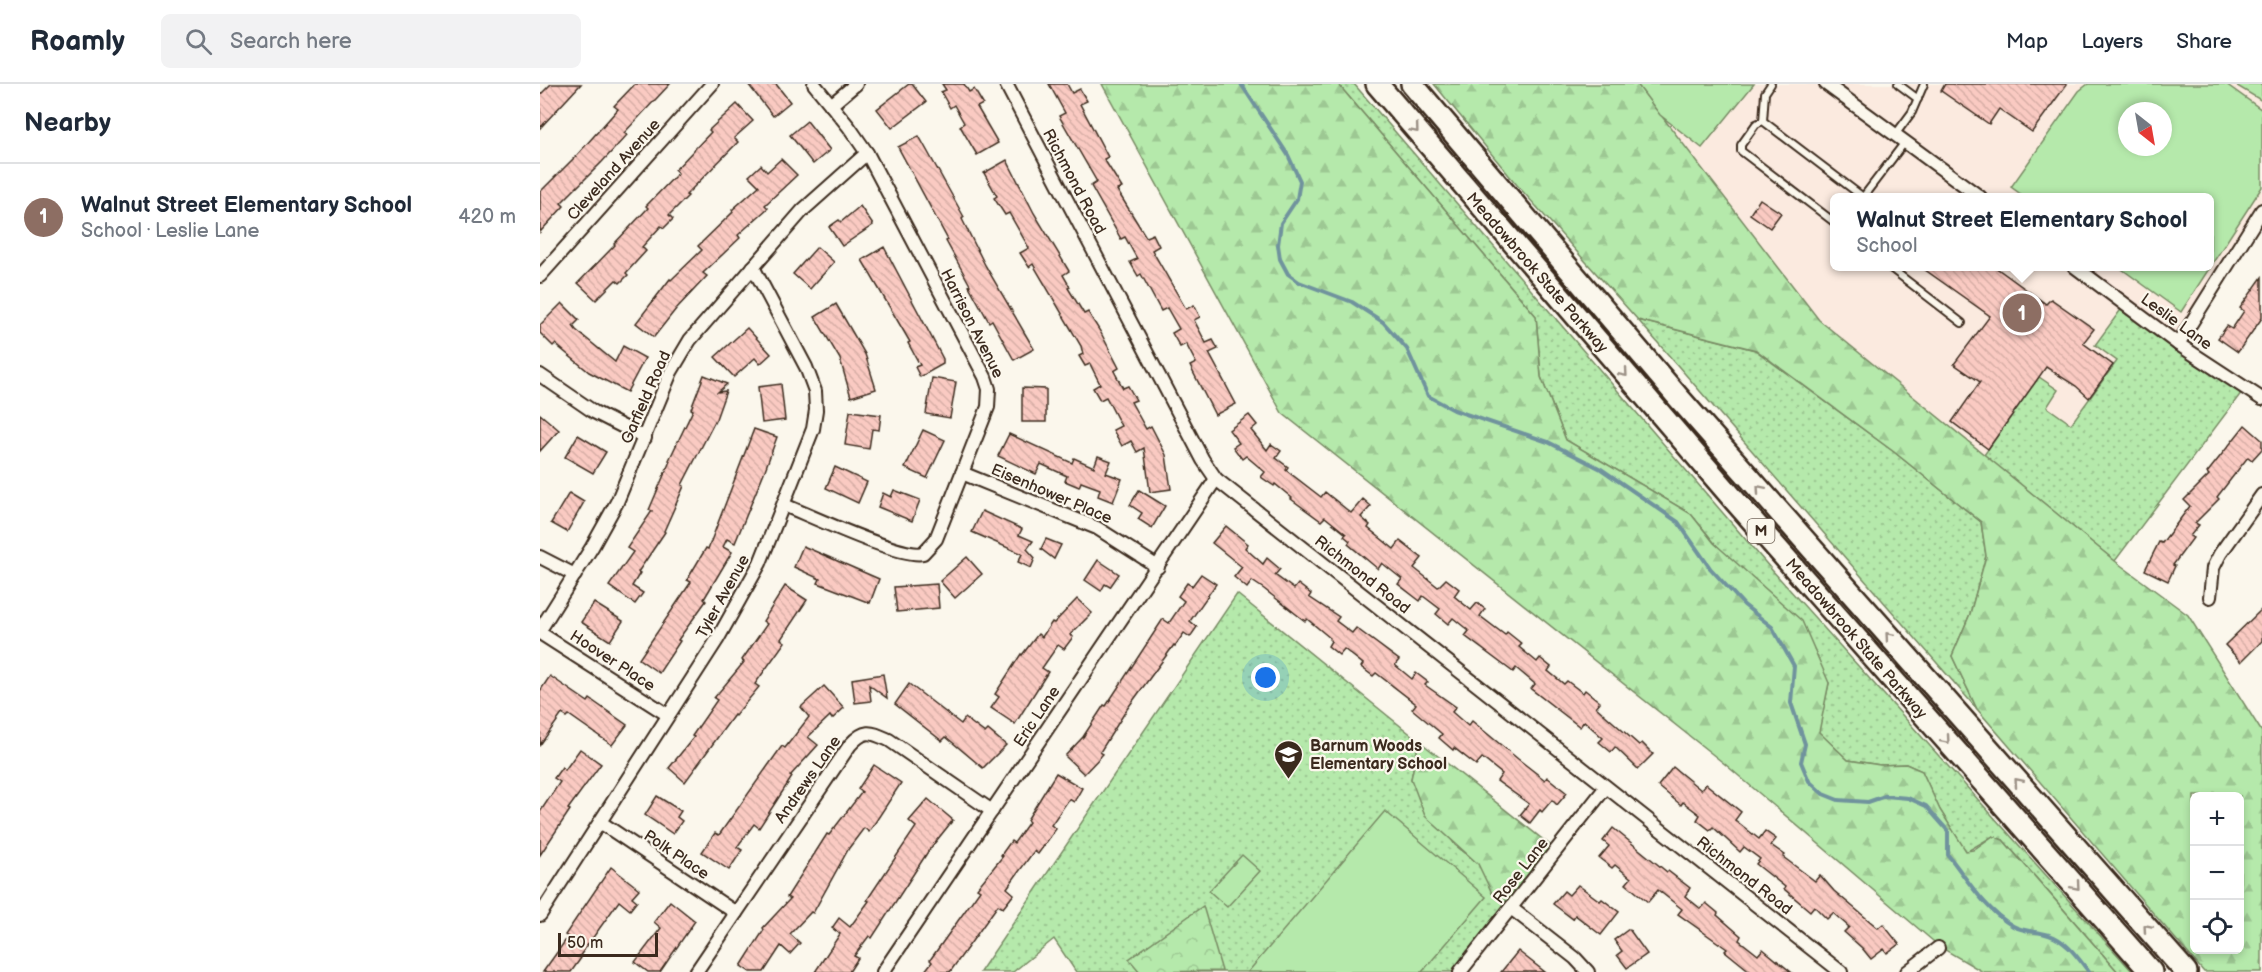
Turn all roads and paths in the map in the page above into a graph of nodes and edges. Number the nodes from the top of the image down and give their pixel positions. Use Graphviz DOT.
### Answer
graph roads {
  1 [pos="712,84"];
  2 [pos="814,84"];
  3 [pos="856,84"];
  4 [pos="1006,84"];
  5 [pos="1377,84"];
  6 [pos="1412,84"];
  7 [pos="1771,84"];
  8 [pos="1826,84"];
  9 [pos="1898,84"];
  10 [pos="1924,84"];
  11 [pos="1918,99"];
  12 [pos="831,105"];
  13 [pos="1763,121"];
  14 [pos="1900,139"];
  15 [pos="867,153"];
  16 [pos="1858,193"];
  17 [pos="1866,193"];
  18 [pos="1973,193"];
  19 [pos="2262,210"];
  20 [pos="1830,219"];
  21 [pos="753,267"];
  22 [pos="1893,271"];
  23 [pos="2079,271"];
  24 [pos="540,276"];
  25 [pos="1962,323"];
  26 [pos="2178,344"];
  27 [pos="540,375"];
  28 [pos="2262,399"];
  29 [pos="645,438"];
  30 [pos="962,473"];
  31 [pos="1216,479"];
  32 [pos="2262,495"];
  33 [pos="784,505"];
  34 [pos="540,557"];
  35 [pos="1158,567"];
  36 [pos="575,574"];
  37 [pos="2210,597"];
  38 [pos="540,631"];
  39 [pos="668,715"];
  40 [pos="1606,787"];
  41 [pos="992,811"];
  42 [pos="600,822"];
  43 [pos="1511,908"];
  44 [pos="736,913"];
  45 [pos="540,915"];
  46 [pos="1938,948"];
  47 [pos="696,972"];
  48 [pos="883,972"];
  49 [pos="1460,972"];
  50 [pos="1588,972"];
  51 [pos="1841,972"];
  52 [pos="1907,972"];
  53 [pos="2151,972"];
  54 [pos="2186,972"];
  1 -- 24 [label="street, Cleveland Avenue"];
  2 -- 12 [label="street, Harrison Avenue"];
  3 -- 12 [label="street"];
  4 -- 31 [label="street, Richmond Road"];
  5 -- 53 [label="highway, Meadowbrook State Parkway / M, one-way"];
  54 -- 6 [label="highway, Meadowbrook State Parkway / M, one-way"];
  7 -- 13 [label="lane"];
  8 -- 14 [label="street"];
  9 -- 11 [label="lane"];
  10 -- 11 [label="lane"];
  11 -- 14 [label="lane"];
  12 -- 15 [label="street, Harrison Avenue"];
  13 -- 16 [label="lane"];
  13 -- 20 [label="lane"];
  14 -- 17 [label="lane"];
  14 -- 18 [label="street"];
  15 -- 21 [label="street, Garfield Road"];
  15 -- 30 [label="street, Harrison Avenue"];
  19 -- 26 [label="street"];
  21 -- 29 [label="street, Garfield Road"];
  21 -- 33 [label="street, Tyler Avenue"];
  22 -- 25 [label="lane"];
  23 -- 26 [label="street, Leslie Lane"];
  26 -- 28 [label="street, Leslie Lane"];
  27 -- 29 [label="street"];
  29 -- 36 [label="street, Garfield Road"];
  30 -- 33 [label="street, Harrison Avenue"];
  30 -- 35 [label="street, Eisenhower Place"];
  31 -- 35 [label="street, Eric Lane"];
  31 -- 40 [label="street, Richmond Road"];
  32 -- 37 [label="street"];
  33 -- 39 [label="street, Tyler Avenue"];
  34 -- 36 [label="street"];
  35 -- 41 [label="street, Eric Lane"];
  36 -- 38 [label="street, Garfield Road"];
  38 -- 39 [label="street, Hoover Place"];
  39 -- 42 [label="street, Tyler Avenue"];
  40 -- 43 [label="street, Rose Lane"];
  40 -- 51 [label="street, Richmond Road"];
  41 -- 44 [label="street, Andrews Lane"];
  41 -- 48 [label="street, Eric Lane"];
  42 -- 44 [label="street, Polk Place"];
  42 -- 45 [label="street, Tyler Avenue"];
  43 -- 49 [label="street, Rose Lane"];
  43 -- 50 [label="street"];
  44 -- 47 [label="street, Andrews Lane"];
  46 -- 52 [label="street"];
}
